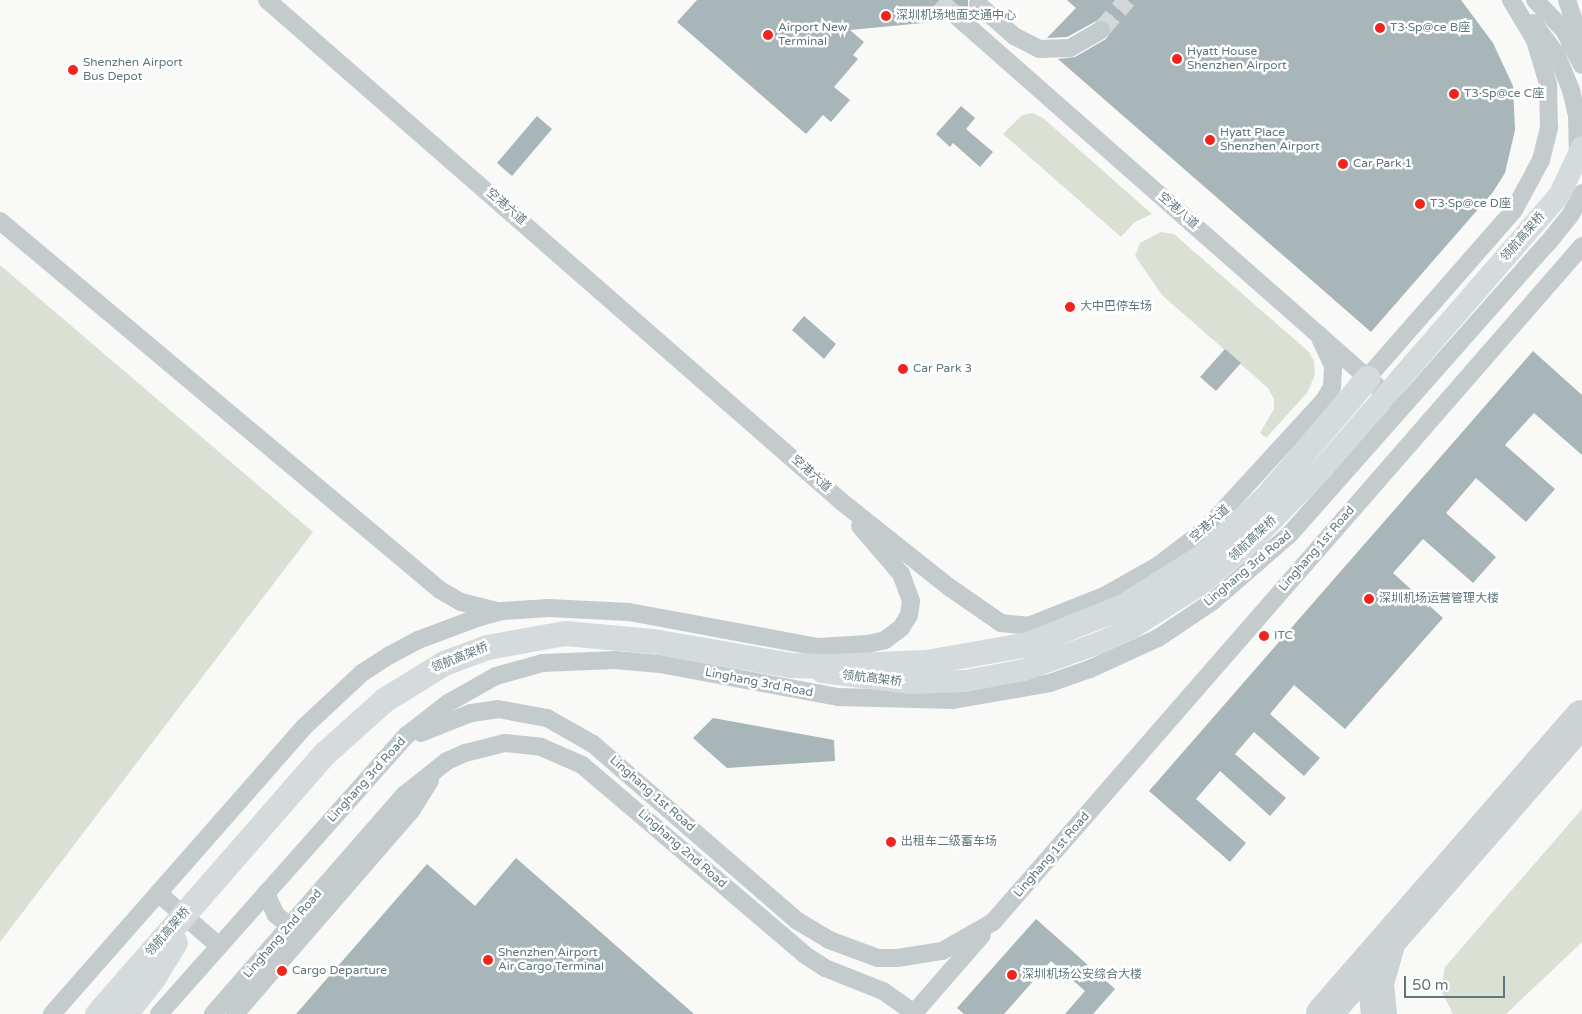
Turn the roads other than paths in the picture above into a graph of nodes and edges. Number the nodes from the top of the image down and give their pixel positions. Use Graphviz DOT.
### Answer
graph roads {
  1 [pos="267,0"];
  2 [pos="1510,0"];
  3 [pos="1535,0"];
  4 [pos="1567,0"];
  5 [pos="978,4"];
  6 [pos="1582,13"];
  7 [pos="954,14"];
  8 [pos="1101,30"];
  9 [pos="1582,45"];
  10 [pos="1582,65"];
  11 [pos="1582,119"];
  12 [pos="1582,147"];
  13 [pos="1571,194"];
  14 [pos="0,221"];
  15 [pos="1547,244"];
  16 [pos="1582,246"];
  17 [pos="1318,334"];
  18 [pos="1368,378"];
  19 [pos="1402,408"];
  20 [pos="842,502"];
  21 [pos="598,609"];
  22 [pos="502,612"];
  23 [pos="770,639"];
  24 [pos="596,659"];
  25 [pos="787,665"];
  26 [pos="765,684"];
  27 [pos="381,764"];
  28 [pos="437,769"];
  29 [pos="158,893"];
  30 [pos="266,893"];
  31 [pos="198,898"];
  32 [pos="993,922"];
  33 [pos="290,926"];
  34 [pos="219,946"];
  35 [pos="914,1013"];
  36 [pos="52,1014"];
  37 [pos="97,1014"];
  38 [pos="125,1014"];
  39 [pos="159,1014"];
  40 [pos="213,1014"];
  41 [pos="235,1014"];
  1 -- 20 [label="street, 空港六道"];
  2 -- 15 [label="street"];
  2 -- 18 [label="street"];
  3 -- 10 [label="street"];
  4 -- 6 [label="street"];
  4 -- 9 [label="street"];
  5 -- 8 [label="street"];
  7 -- 17 [label="street, 空港八道"];
  11 -- 13 [label="street"];
  12 -- 13 [label="main road, 领航高架桥"];
  13 -- 15 [label="street"];
  13 -- 25 [label="main road, 领航高架桥"];
  14 -- 22 [label="street"];
  15 -- 19 [label="street, Linghang 3rd Road"];
  16 -- 32 [label="street, Linghang 1st Road"];
  17 -- 18 [label="street, 空港八道"];
  17 -- 20 [label="street, 空港六道"];
  18 -- 19 [label="street, 空港八道"];
  18 -- 25 [label="highway"];
  19 -- 25 [label="street, Linghang 3rd Road"];
  20 -- 25 [label="street, Linghang 3rd Road"];
  21 -- 22 [label="street, Linghang 3rd Road"];
  21 -- 23 [label="street, Linghang 3rd Road"];
  21 -- 24 [label="street"];
  22 -- 29 [label="street, Linghang 3rd Road"];
  23 -- 25 [label="street, Linghang 3rd Road"];
  23 -- 26 [label="street"];
  24 -- 26 [label="street, Linghang 3rd Road"];
  24 -- 27 [label="street, Linghang 3rd Road"];
  25 -- 26 [label="street, Linghang 3rd Road"];
  25 -- 31 [label="highway, 领航高架桥"];
  27 -- 30 [label="street, Linghang 3rd Road"];
  27 -- 32 [label="street, Linghang 1st Road"];
  28 -- 33 [label="street, Linghang 2nd Road"];
  28 -- 35 [label="street, Linghang 2nd Road"];
  28 -- 41 [label="street, Linghang 2nd Road"];
  29 -- 34 [label="street"];
  29 -- 36 [label="street, Linghang 3rd Road"];
  30 -- 33 [label="street"];
  30 -- 34 [label="street, Linghang 3rd Road"];
  31 -- 37 [label="highway, 领航高架桥"];
  31 -- 38 [label="highway"];
  32 -- 35 [label="street"];
  33 -- 40 [label="street, Linghang 2nd Road"];
  34 -- 39 [label="street, Linghang 3rd Road"];
}
